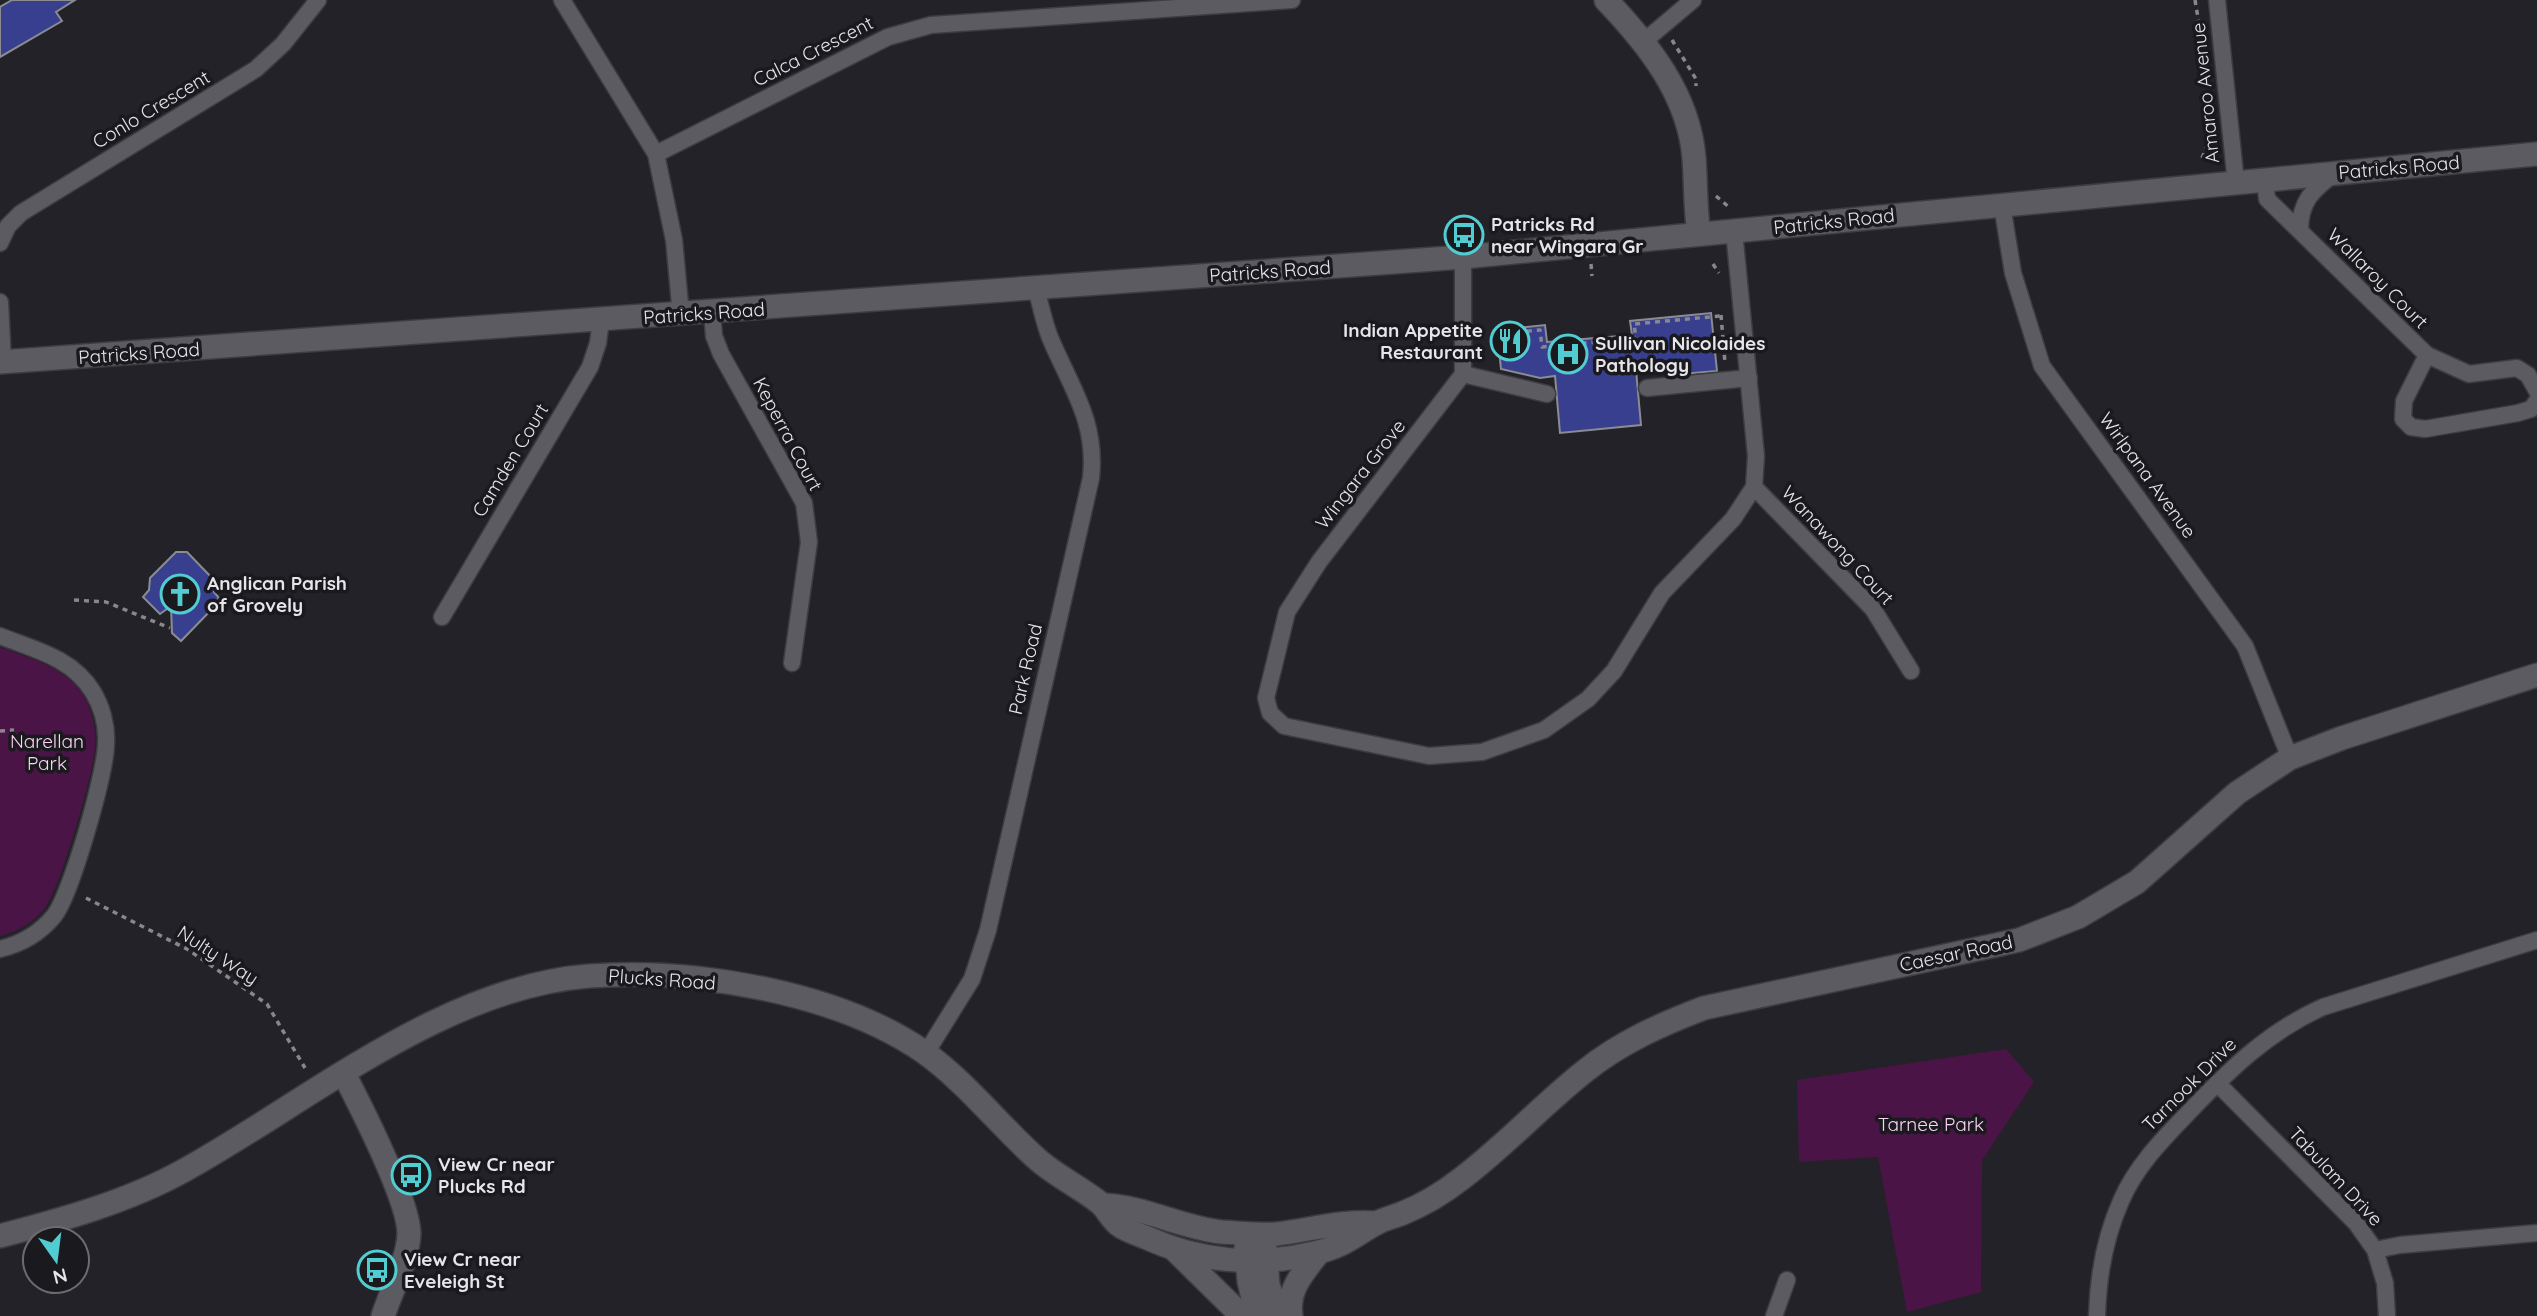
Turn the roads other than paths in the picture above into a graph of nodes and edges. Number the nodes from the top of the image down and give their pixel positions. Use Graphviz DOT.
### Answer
graph roads {
  1 [pos="318,0"];
  2 [pos="562,0"];
  3 [pos="1292,0"];
  4 [pos="1606,0"];
  5 [pos="1693,0"];
  6 [pos="2217,0"];
  7 [pos="1642,43"];
  8 [pos="656,154"];
  9 [pos="2537,154"];
  10 [pos="2334,174"];
  11 [pos="2265,180"];
  12 [pos="2236,183"];
  13 [pos="2002,205"];
  14 [pos="2300,230"];
  15 [pos="1734,231"];
  16 [pos="1699,234"];
  17 [pos="0,243"];
  18 [pos="1463,257"];
  19 [pos="1036,289"];
  20 [pos="0,302"];
  21 [pos="712,312"];
  22 [pos="681,315"];
  23 [pos="601,320"];
  24 [pos="2427,355"];
  25 [pos="2,362"];
  26 [pos="1463,374"];
  27 [pos="1749,378"];
  28 [pos="1647,387"];
  29 [pos="2537,391"];
  30 [pos="1547,394"];
  31 [pos="2537,401"];
  32 [pos="1754,487"];
  33 [pos="442,617"];
  34 [pos="0,636"];
  35 [pos="792,663"];
  36 [pos="1911,671"];
  37 [pos="2537,676"];
  38 [pos="2290,758"];
  39 [pos="2537,940"];
  40 [pos="0,948"];
  41 [pos="926,1054"];
  42 [pos="344,1074"];
  43 [pos="2217,1083"];
  44 [pos="1103,1205"];
  45 [pos="1377,1223"];
  46 [pos="2537,1233"];
  47 [pos="1255,1234"];
  48 [pos="0,1236"];
  49 [pos="1174,1249"];
  50 [pos="2375,1250"];
  51 [pos="1319,1252"];
  52 [pos="1256,1262"];
  53 [pos="1787,1280"];
  54 [pos="383,1316"];
  55 [pos="1242,1316"];
  56 [pos="1257,1316"];
  57 [pos="1279,1316"];
  58 [pos="1291,1316"];
  59 [pos="1774,1316"];
  60 [pos="2097,1316"];
  61 [pos="2387,1316"];
  1 -- 17 [label="street, Conlo Crescent"];
  2 -- 8 [label="street"];
  3 -- 8 [label="street, Calca Crescent"];
  4 -- 7 [label="street"];
  5 -- 7 [label="street"];
  6 -- 12 [label="street, Amaroo Avenue"];
  7 -- 16 [label="street"];
  8 -- 22 [label="street"];
  9 -- 10 [label="street, Patricks Road"];
  10 -- 11 [label="street, Patricks Road"];
  10 -- 14 [label="street, Wallaroy Court"];
  11 -- 12 [label="street, Patricks Road"];
  11 -- 14 [label="street, Wallaroy Court"];
  12 -- 13 [label="street, Patricks Road"];
  13 -- 15 [label="street, Patricks Road"];
  13 -- 38 [label="street, Wirlpana Avenue"];
  14 -- 24 [label="street, Wallaroy Court"];
  15 -- 16 [label="street, Patricks Road"];
  15 -- 27 [label="street"];
  16 -- 18 [label="street, Patricks Road"];
  18 -- 19 [label="street, Patricks Road"];
  18 -- 26 [label="street"];
  19 -- 21 [label="street, Patricks Road"];
  19 -- 41 [label="street, Park Road"];
  20 -- 25 [label="street"];
  21 -- 22 [label="street, Patricks Road"];
  21 -- 35 [label="street, Keperra Court"];
  22 -- 23 [label="street, Patricks Road"];
  23 -- 25 [label="street, Patricks Road"];
  23 -- 33 [label="street, Camden Court"];
  24 -- 29 [label="street, Wallaroy Court"];
  24 -- 31 [label="street, Wallaroy Court"];
  26 -- 30 [label="street"];
  26 -- 32 [label="street, Wingara Grove"];
  27 -- 28 [label="street"];
  27 -- 32 [label="street"];
  32 -- 36 [label="street, Wanawong Court"];
  34 -- 40 [label="street"];
  37 -- 38 [label="street, Caesar Road"];
  38 -- 45 [label="street, Caesar Road"];
  39 -- 43 [label="street, Tarnook Drive"];
  41 -- 42 [label="street, Plucks Road"];
  41 -- 44 [label="street, Plucks Road"];
  42 -- 48 [label="street, Plucks Road"];
  42 -- 54 [label="street"];
  43 -- 50 [label="street, Tabulam Drive"];
  43 -- 60 [label="street, Tarnook Drive"];
  44 -- 47 [label="street, Plucks Road"];
  44 -- 49 [label="street, Plucks Road"];
  45 -- 47 [label="street, Caesar Road"];
  45 -- 51 [label="street, Caesar Road"];
  46 -- 50 [label="street"];
  47 -- 52 [label="street"];
  49 -- 52 [label="street, Plucks Road"];
  49 -- 55 [label="street"];
  50 -- 61 [label="street, Tabulam Drive"];
  51 -- 52 [label="street, Caesar Road"];
  51 -- 58 [label="street"];
  52 -- 56 [label="street"];
  52 -- 57 [label="street"];
  53 -- 59 [label="street"];
}
